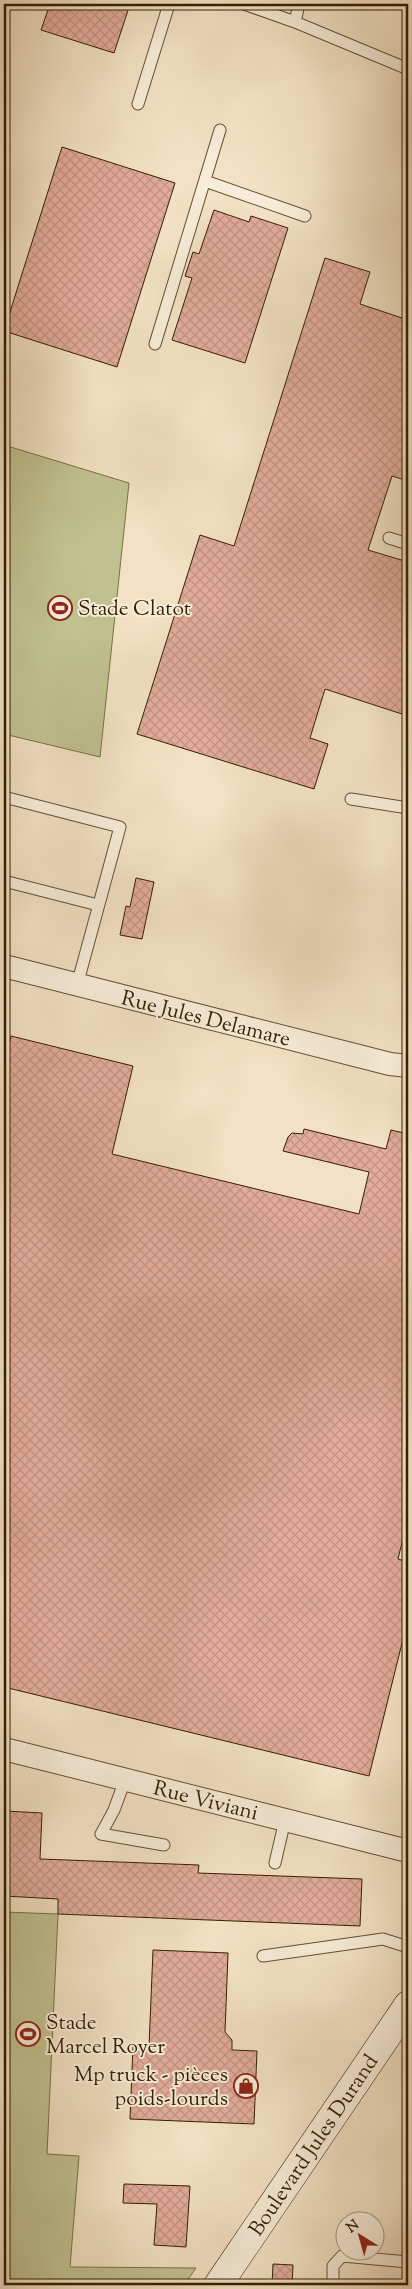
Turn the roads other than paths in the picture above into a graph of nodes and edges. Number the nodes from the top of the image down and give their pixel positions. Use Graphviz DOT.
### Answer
graph roads {
  1 [pos="169,4"];
  2 [pos="244,4"];
  3 [pos="299,4"];
  4 [pos="295,22"];
  5 [pos="408,69"];
  6 [pos="138,104"];
  7 [pos="220,130"];
  8 [pos="205,181"];
  9 [pos="304,216"];
  10 [pos="155,344"];
  11 [pos="389,538"];
  12 [pos="408,544"];
  13 [pos="4,797"];
  14 [pos="351,799"];
  15 [pos="408,808"];
  16 [pos="4,881"];
  17 [pos="98,905"];
  18 [pos="4,966"];
  19 [pos="76,985"];
  20 [pos="408,1066"];
  21 [pos="4,1749"];
  22 [pos="125,1780"];
  23 [pos="285,1820"];
  24 [pos="164,1845"];
  25 [pos="408,1851"];
  26 [pos="275,1863"];
  27 [pos="408,1948"];
  28 [pos="263,1956"];
  29 [pos="408,2005"];
  30 [pos="408,2262"];
  31 [pos="218,2285"];
  32 [pos="333,2285"];
  1 -- 6 [label="lane"];
  2 -- 4 [label="lane"];
  3 -- 4 [label="lane"];
  4 -- 5 [label="lane"];
  7 -- 8 [label="lane"];
  8 -- 9 [label="lane"];
  8 -- 10 [label="lane"];
  11 -- 12 [label="lane"];
  13 -- 17 [label="lane"];
  14 -- 15 [label="lane"];
  16 -- 17 [label="lane"];
  17 -- 19 [label="lane"];
  18 -- 19 [label="street, Rue Jules Delamare"];
  19 -- 20 [label="street, Rue Jules Delamare"];
  21 -- 22 [label="street, Rue Viviani"];
  22 -- 23 [label="street, Rue Viviani"];
  22 -- 24 [label="lane"];
  23 -- 25 [label="street, Rue Viviani"];
  23 -- 26 [label="lane"];
  27 -- 28 [label="lane"];
  29 -- 31 [label="main road, Boulevard Jules Durand"];
  30 -- 32 [label="lane"];
}
